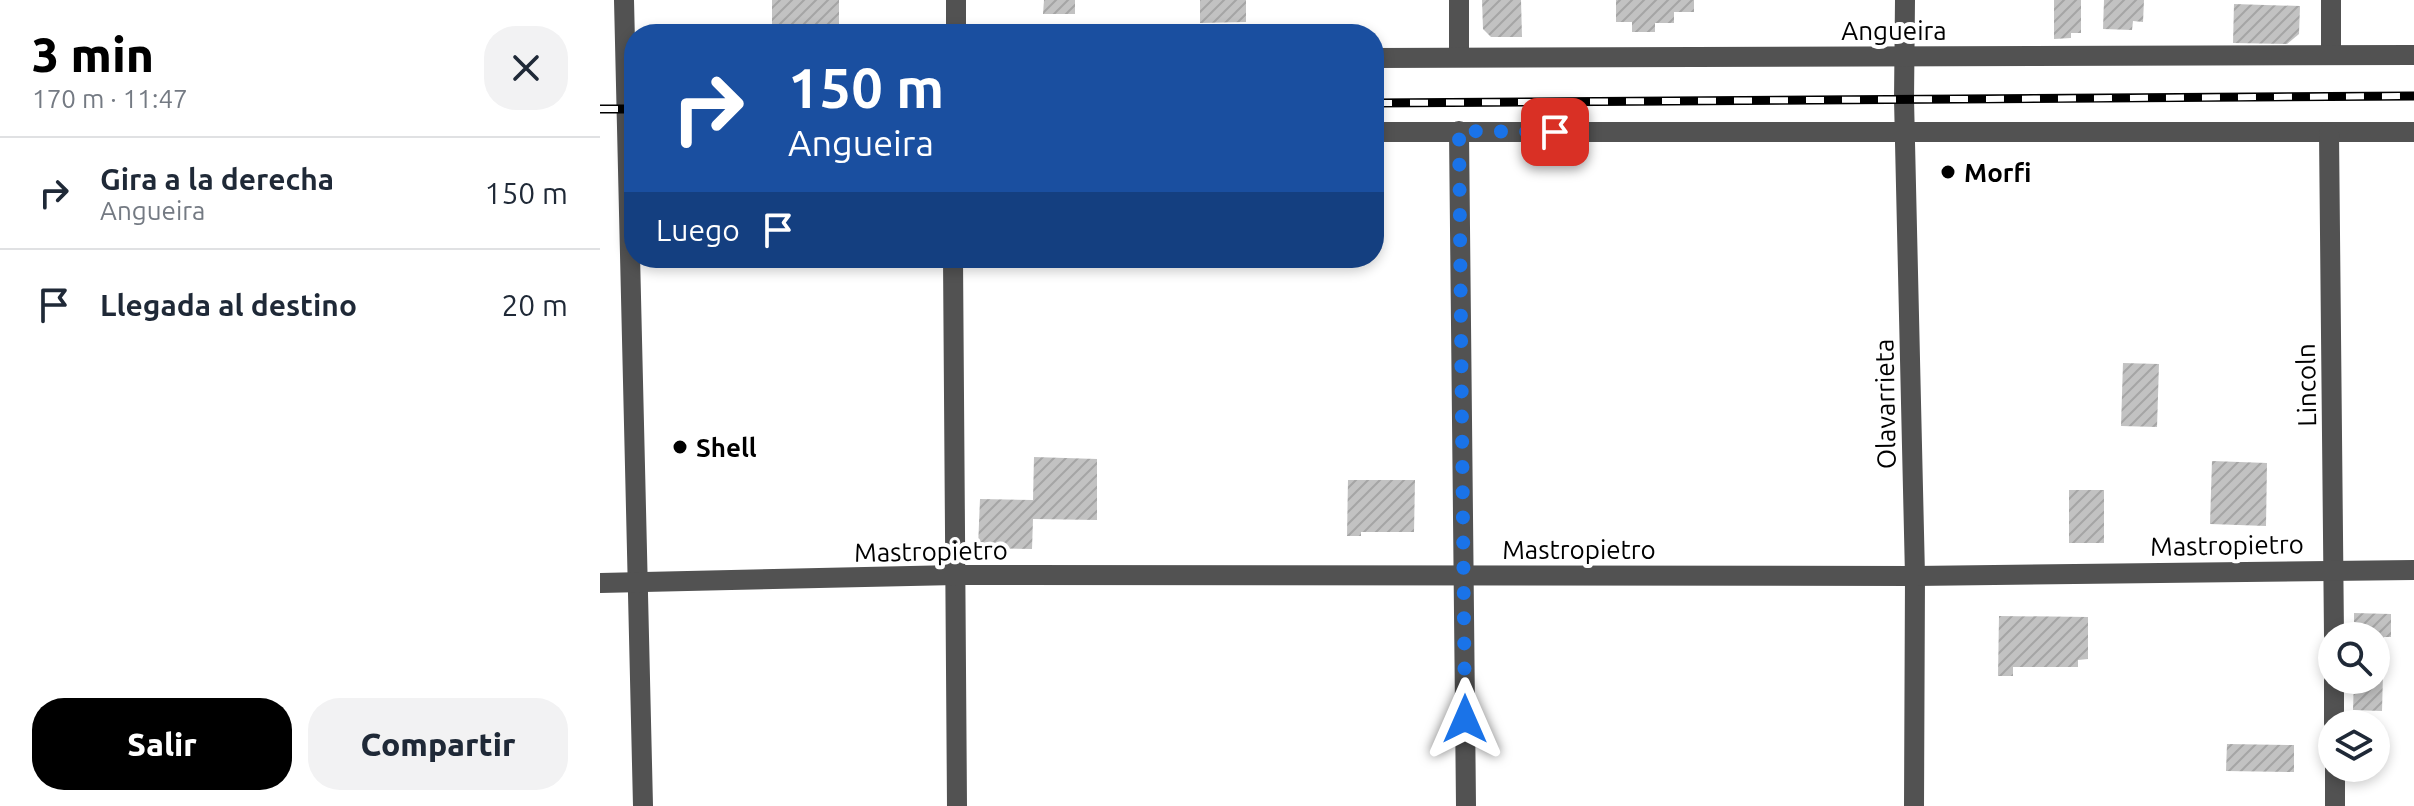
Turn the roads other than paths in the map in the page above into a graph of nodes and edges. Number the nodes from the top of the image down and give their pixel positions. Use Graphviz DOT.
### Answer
graph roads {
  1 [pos="624,0"];
  2 [pos="956,0"];
  3 [pos="1459,0"];
  4 [pos="1905,0"];
  5 [pos="2331,0"];
  6 [pos="626,24"];
  7 [pos="956,24"];
  8 [pos="2331,55"];
  9 [pos="2414,55"];
  10 [pos="1906,56"];
  11 [pos="1459,57"];
  12 [pos="1384,58"];
  13 [pos="1459,131"];
  14 [pos="1384,132"];
  15 [pos="2414,132"];
  16 [pos="1905,133"];
  17 [pos="2329,133"];
  18 [pos="632,268"];
  19 [pos="953,268"];
  20 [pos="2334,570"];
  21 [pos="2414,570"];
  22 [pos="956,575"];
  23 [pos="1465,575"];
  24 [pos="1915,576"];
  25 [pos="600,583"];
  26 [pos="638,583"];
  27 [pos="2334,622"];
  28 [pos="2335,782"];
  29 [pos="643,806"];
  30 [pos="957,806"];
  31 [pos="1466,806"];
  32 [pos="1914,806"];
  33 [pos="2335,806"];
  1 -- 6 [label="street"];
  2 -- 7 [label="street"];
  3 -- 11 [label="street"];
  4 -- 10 [label="street, Olavarrieta"];
  5 -- 8 [label="street"];
  8 -- 9 [label="street, Angueira"];
  8 -- 10 [label="street, Angueira"];
  10 -- 11 [label="street, Angueira"];
  10 -- 16 [label="street, Olavarrieta"];
  11 -- 12 [label="street, Angueira"];
  13 -- 14 [label="street"];
  13 -- 16 [label="street"];
  13 -- 23 [label="street"];
  15 -- 17 [label="street"];
  16 -- 17 [label="street"];
  16 -- 24 [label="street, Olavarrieta"];
  17 -- 20 [label="street, Lincoln"];
  18 -- 26 [label="street"];
  19 -- 22 [label="street"];
  20 -- 21 [label="street, Mastropietro"];
  20 -- 24 [label="street, Mastropietro"];
  20 -- 27 [label="street, Lincoln"];
  22 -- 23 [label="street, Mastropietro"];
  22 -- 26 [label="street, Mastropietro"];
  22 -- 30 [label="street"];
  23 -- 24 [label="street, Mastropietro"];
  23 -- 31 [label="street"];
  24 -- 32 [label="street, Olavarrieta"];
  25 -- 26 [label="street, Mastropietro"];
  26 -- 29 [label="street"];
  28 -- 33 [label="street"];
}
